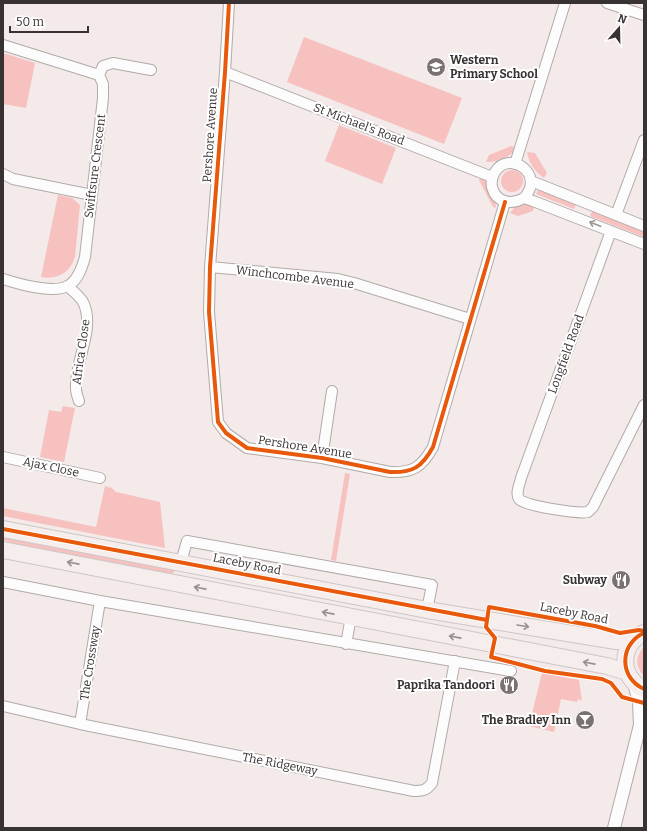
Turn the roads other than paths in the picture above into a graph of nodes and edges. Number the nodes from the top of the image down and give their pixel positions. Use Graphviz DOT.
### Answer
graph roads {
  1 [pos="229,3"];
  2 [pos="565,3"];
  3 [pos="607,3"];
  4 [pos="644,15"];
  5 [pos="3,45"];
  6 [pos="151,70"];
  7 [pos="226,72"];
  8 [pos="98,75"];
  9 [pos="644,140"];
  10 [pos="515,164"];
  11 [pos="3,174"];
  12 [pos="492,177"];
  13 [pos="531,181"];
  14 [pos="92,194"];
  15 [pos="524,198"];
  16 [pos="505,202"];
  17 [pos="585,202"];
  18 [pos="616,215"];
  19 [pos="579,218"];
  20 [pos="644,226"];
  21 [pos="611,231"];
  22 [pos="644,244"];
  23 [pos="210,267"];
  24 [pos="3,279"];
  25 [pos="67,286"];
  26 [pos="470,319"];
  27 [pos="332,391"];
  28 [pos="80,401"];
  29 [pos="644,405"];
  30 [pos="3,457"];
  31 [pos="322,458"];
  32 [pos="100,478"];
  33 [pos="3,529"];
  34 [pos="3,550"];
  35 [pos="181,562"];
  36 [pos="3,582"];
  37 [pos="100,601"];
  38 [pos="427,610"];
  39 [pos="351,617"];
  40 [pos="639,637"];
  41 [pos="346,644"];
  42 [pos="454,661"];
  43 [pos="511,671"];
  44 [pos="635,682"];
  45 [pos="3,706"];
  46 [pos="642,722"];
  47 [pos="80,724"];
  48 [pos="614,828"];
  1 -- 7 [label="street, Pershore Avenue"];
  2 -- 10 [label="street"];
  3 -- 4 [label="street"];
  5 -- 8 [label="street"];
  6 -- 8 [label="street"];
  7 -- 12 [label="street, St Michael's Road"];
  7 -- 23 [label="street, Pershore Avenue"];
  8 -- 14 [label="street, Swiftsure Crescent"];
  9 -- 18 [label="street"];
  10 -- 12 [label="street"];
  10 -- 13 [label="street"];
  11 -- 14 [label="street"];
  12 -- 16 [label="street"];
  13 -- 15 [label="street"];
  13 -- 17 [label="street"];
  14 -- 25 [label="street, Swiftsure Crescent"];
  15 -- 16 [label="street"];
  15 -- 19 [label="street"];
  16 -- 26 [label="street, Pershore Avenue"];
  17 -- 18 [label="street"];
  17 -- 19 [label="street"];
  18 -- 20 [label="street"];
  21 -- 19 [label="street, one-way"];
  21 -- 22 [label="street"];
  21 -- 29 [label="street, Longfield Road"];
  23 -- 26 [label="street, Winchcombe Avenue"];
  23 -- 31 [label="street, Pershore Avenue"];
  24 -- 25 [label="street"];
  25 -- 28 [label="street, Africa Close"];
  26 -- 31 [label="street, Pershore Avenue"];
  27 -- 31 [label="street"];
  30 -- 32 [label="street, Ajax Close"];
  33 -- 35 [label="highway, Laceby Road"];
  39 -- 34 [label="highway, one-way"];
  35 -- 38 [label="highway, Laceby Road"];
  35 -- 38 [label="street, Laceby Road"];
  36 -- 37 [label="street"];
  37 -- 41 [label="street"];
  37 -- 47 [label="street, The Crossway"];
  38 -- 40 [label="highway, Laceby Road, one-way"];
  39 -- 41 [label="street"];
  44 -- 39 [label="highway, one-way"];
  40 -- 44 [label="highway"];
  41 -- 42 [label="street"];
  42 -- 43 [label="street"];
  42 -- 47 [label="street, The Ridgeway"];
  44 -- 46 [label="street"];
  45 -- 47 [label="street, The Ridgeway"];
  46 -- 48 [label="street"];
}
